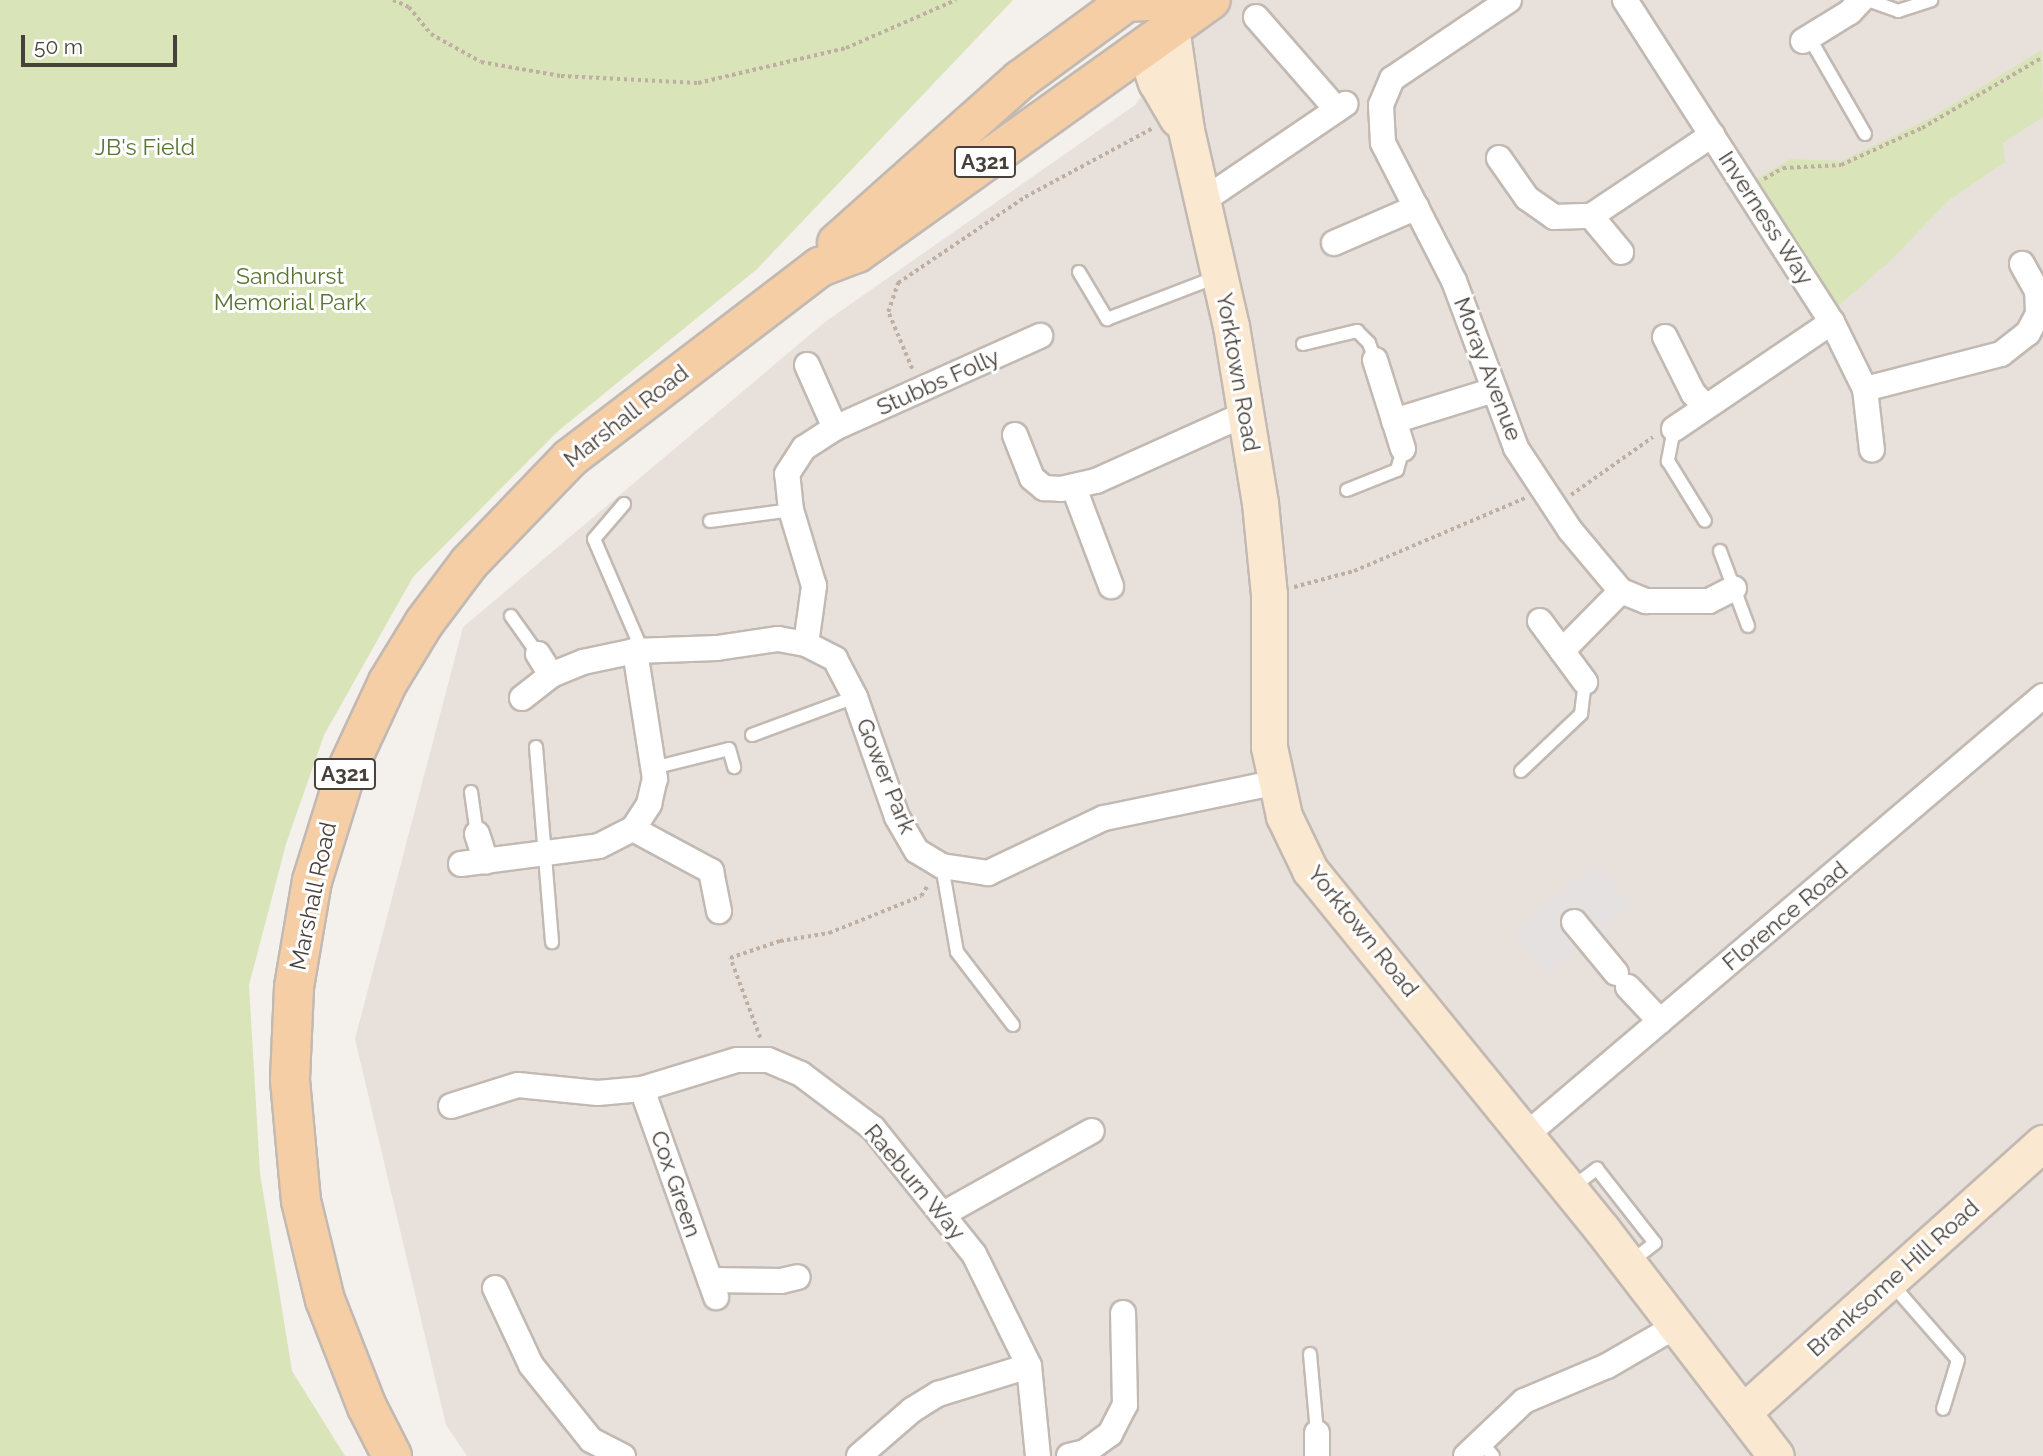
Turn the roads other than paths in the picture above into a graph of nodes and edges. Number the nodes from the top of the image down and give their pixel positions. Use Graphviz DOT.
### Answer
graph roads {
  1 [pos="1079,0"];
  2 [pos="1211,0"];
  3 [pos="1509,0"];
  4 [pos="1625,0"];
  5 [pos="1861,0"];
  6 [pos="1868,0"];
  7 [pos="1931,0"];
  8 [pos="1146,11"];
  9 [pos="1256,16"];
  10 [pos="1806,39"];
  11 [pos="1020,80"];
  12 [pos="1865,134"];
  13 [pos="1712,135"];
  14 [pos="1499,158"];
  15 [pos="1204,201"];
  16 [pos="1417,207"];
  17 [pos="1591,216"];
  18 [pos="1334,243"];
  19 [pos="1621,253"];
  20 [pos="2022,264"];
  21 [pos="820,267"];
  22 [pos="1079,272"];
  23 [pos="1220,276"];
  24 [pos="1832,321"];
  25 [pos="2037,328"];
  26 [pos="1040,336"];
  27 [pos="1665,337"];
  28 [pos="1303,344"];
  29 [pos="1375,360"];
  30 [pos="807,366"];
  31 [pos="1865,389"];
  32 [pos="1494,390"];
  33 [pos="1705,406"];
  34 [pos="1247,413"];
  35 [pos="1394,421"];
  36 [pos="835,428"];
  37 [pos="1674,429"];
  38 [pos="1015,435"];
  39 [pos="1403,449"];
  40 [pos="1872,450"];
  41 [pos="1074,488"];
  42 [pos="1347,490"];
  43 [pos="624,504"];
  44 [pos="791,510"];
  45 [pos="710,521"];
  46 [pos="1705,521"];
  47 [pos="1720,551"];
  48 [pos="1111,586"];
  49 [pos="1734,588"];
  50 [pos="1621,591"];
  51 [pos="511,616"];
  52 [pos="1540,621"];
  53 [pos="1748,626"];
  54 [pos="806,644"];
  55 [pos="639,650"];
  56 [pos="1562,651"];
  57 [pos="538,654"];
  58 [pos="551,675"];
  59 [pos="1584,682"];
  60 [pos="2043,696"];
  61 [pos="855,697"];
  62 [pos="522,698"];
  63 [pos="752,735"];
  64 [pos="536,747"];
  65 [pos="734,766"];
  66 [pos="653,768"];
  67 [pos="1521,771"];
  68 [pos="1273,783"];
  69 [pos="471,792"];
  70 [pos="633,829"];
  71 [pos="477,834"];
  72 [pos="544,857"];
  73 [pos="486,862"];
  74 [pos="461,864"];
  75 [pos="942,866"];
  76 [pos="719,911"];
  77 [pos="1574,922"];
  78 [pos="552,942"];
  79 [pos="1660,1021"];
  80 [pos="1013,1026"];
  81 [pos="642,1088"];
  82 [pos="451,1106"];
  83 [pos="1092,1131"];
  84 [pos="1526,1135"];
  85 [pos="2043,1143"];
  86 [pos="945,1213"];
  87 [pos="797,1277"];
  88 [pos="1889,1282"];
  89 [pos="495,1288"];
  90 [pos="1123,1313"];
  91 [pos="1676,1326"];
  92 [pos="1310,1354"];
  93 [pos="1029,1366"];
  94 [pos="1942,1409"];
  95 [pos="1743,1412"];
  96 [pos="1317,1445"];
  97 [pos="1480,1451"];
  98 [pos="392,1456"];
  99 [pos="623,1456"];
  100 [pos="859,1456"];
  101 [pos="1038,1456"];
  102 [pos="1069,1456"];
  103 [pos="1776,1456"];
  1 -- 11 [label="main road"];
  2 -- 8 [label="main road"];
  3 -- 16 [label="street, Moray Avenue"];
  4 -- 13 [label="street, Inverness Way"];
  5 -- 10 [label="street"];
  6 -- 7 [label="lane"];
  8 -- 11 [label="main road, Marshall Road / A321"];
  8 -- 15 [label="street, Yorktown Road"];
  8 -- 21 [label="main road, Marshall Road / A321"];
  9 -- 15 [label="street"];
  10 -- 12 [label="lane"];
  11 -- 21 [label="main road, Marshall Road / A321"];
  13 -- 17 [label="street"];
  13 -- 24 [label="street, Inverness Way"];
  14 -- 17 [label="street"];
  15 -- 23 [label="street, Yorktown Road"];
  16 -- 18 [label="street"];
  16 -- 32 [label="street, Moray Avenue"];
  17 -- 19 [label="street"];
  20 -- 25 [label="street"];
  21 -- 98 [label="main road, Marshall Road / A321"];
  22 -- 23 [label="lane"];
  23 -- 34 [label="street, Yorktown Road"];
  24 -- 31 [label="street, Inverness Way"];
  24 -- 33 [label="street"];
  25 -- 31 [label="street"];
  26 -- 36 [label="street, Stubbs Folly"];
  27 -- 33 [label="street"];
  28 -- 29 [label="lane"];
  29 -- 35 [label="street"];
  30 -- 36 [label="street"];
  31 -- 40 [label="street, Inverness Way"];
  32 -- 35 [label="street"];
  32 -- 50 [label="street, Moray Avenue"];
  33 -- 37 [label="street"];
  34 -- 41 [label="street"];
  34 -- 68 [label="street, Yorktown Road"];
  35 -- 39 [label="street"];
  36 -- 44 [label="street, Stubbs Folly"];
  37 -- 46 [label="lane"];
  38 -- 41 [label="street"];
  39 -- 42 [label="lane"];
  41 -- 48 [label="street"];
  43 -- 55 [label="lane"];
  44 -- 45 [label="lane"];
  44 -- 54 [label="street, Stubbs Folly"];
  47 -- 49 [label="lane"];
  49 -- 50 [label="street"];
  49 -- 53 [label="lane"];
  50 -- 56 [label="street"];
  51 -- 57 [label="lane"];
  52 -- 56 [label="street"];
  54 -- 55 [label="street, Gower Park"];
  54 -- 61 [label="street, Gower Park"];
  55 -- 58 [label="street, Gower Park"];
  55 -- 66 [label="street"];
  56 -- 59 [label="street"];
  57 -- 58 [label="street"];
  58 -- 62 [label="street, Gower Park"];
  59 -- 67 [label="lane"];
  60 -- 79 [label="street, Florence Road"];
  61 -- 63 [label="lane"];
  61 -- 75 [label="street, Gower Park"];
  64 -- 72 [label="lane"];
  65 -- 66 [label="lane"];
  66 -- 70 [label="street"];
  68 -- 75 [label="street, Gower Park"];
  68 -- 84 [label="street, Yorktown Road"];
  69 -- 71 [label="lane"];
  70 -- 72 [label="street"];
  70 -- 76 [label="street"];
  71 -- 73 [label="street"];
  72 -- 73 [label="street"];
  72 -- 78 [label="lane"];
  73 -- 74 [label="street"];
  75 -- 80 [label="lane"];
  77 -- 79 [label="street"];
  79 -- 84 [label="street, Florence Road"];
  81 -- 82 [label="street, Raeburn Way"];
  81 -- 86 [label="street, Raeburn Way"];
  81 -- 87 [label="street, Cox Green"];
  83 -- 86 [label="street"];
  84 -- 91 [label="street, Yorktown Road"];
  85 -- 88 [label="street, Branksome Hill Road"];
  86 -- 93 [label="street, Raeburn Way"];
  88 -- 94 [label="lane"];
  88 -- 95 [label="street, Branksome Hill Road"];
  89 -- 99 [label="street"];
  90 -- 102 [label="street"];
  91 -- 95 [label="street, Yorktown Road"];
  91 -- 97 [label="street"];
  92 -- 96 [label="lane"];
  93 -- 100 [label="street"];
  93 -- 101 [label="street, Raeburn Way"];
  95 -- 103 [label="street, Yorktown Road"];
}
